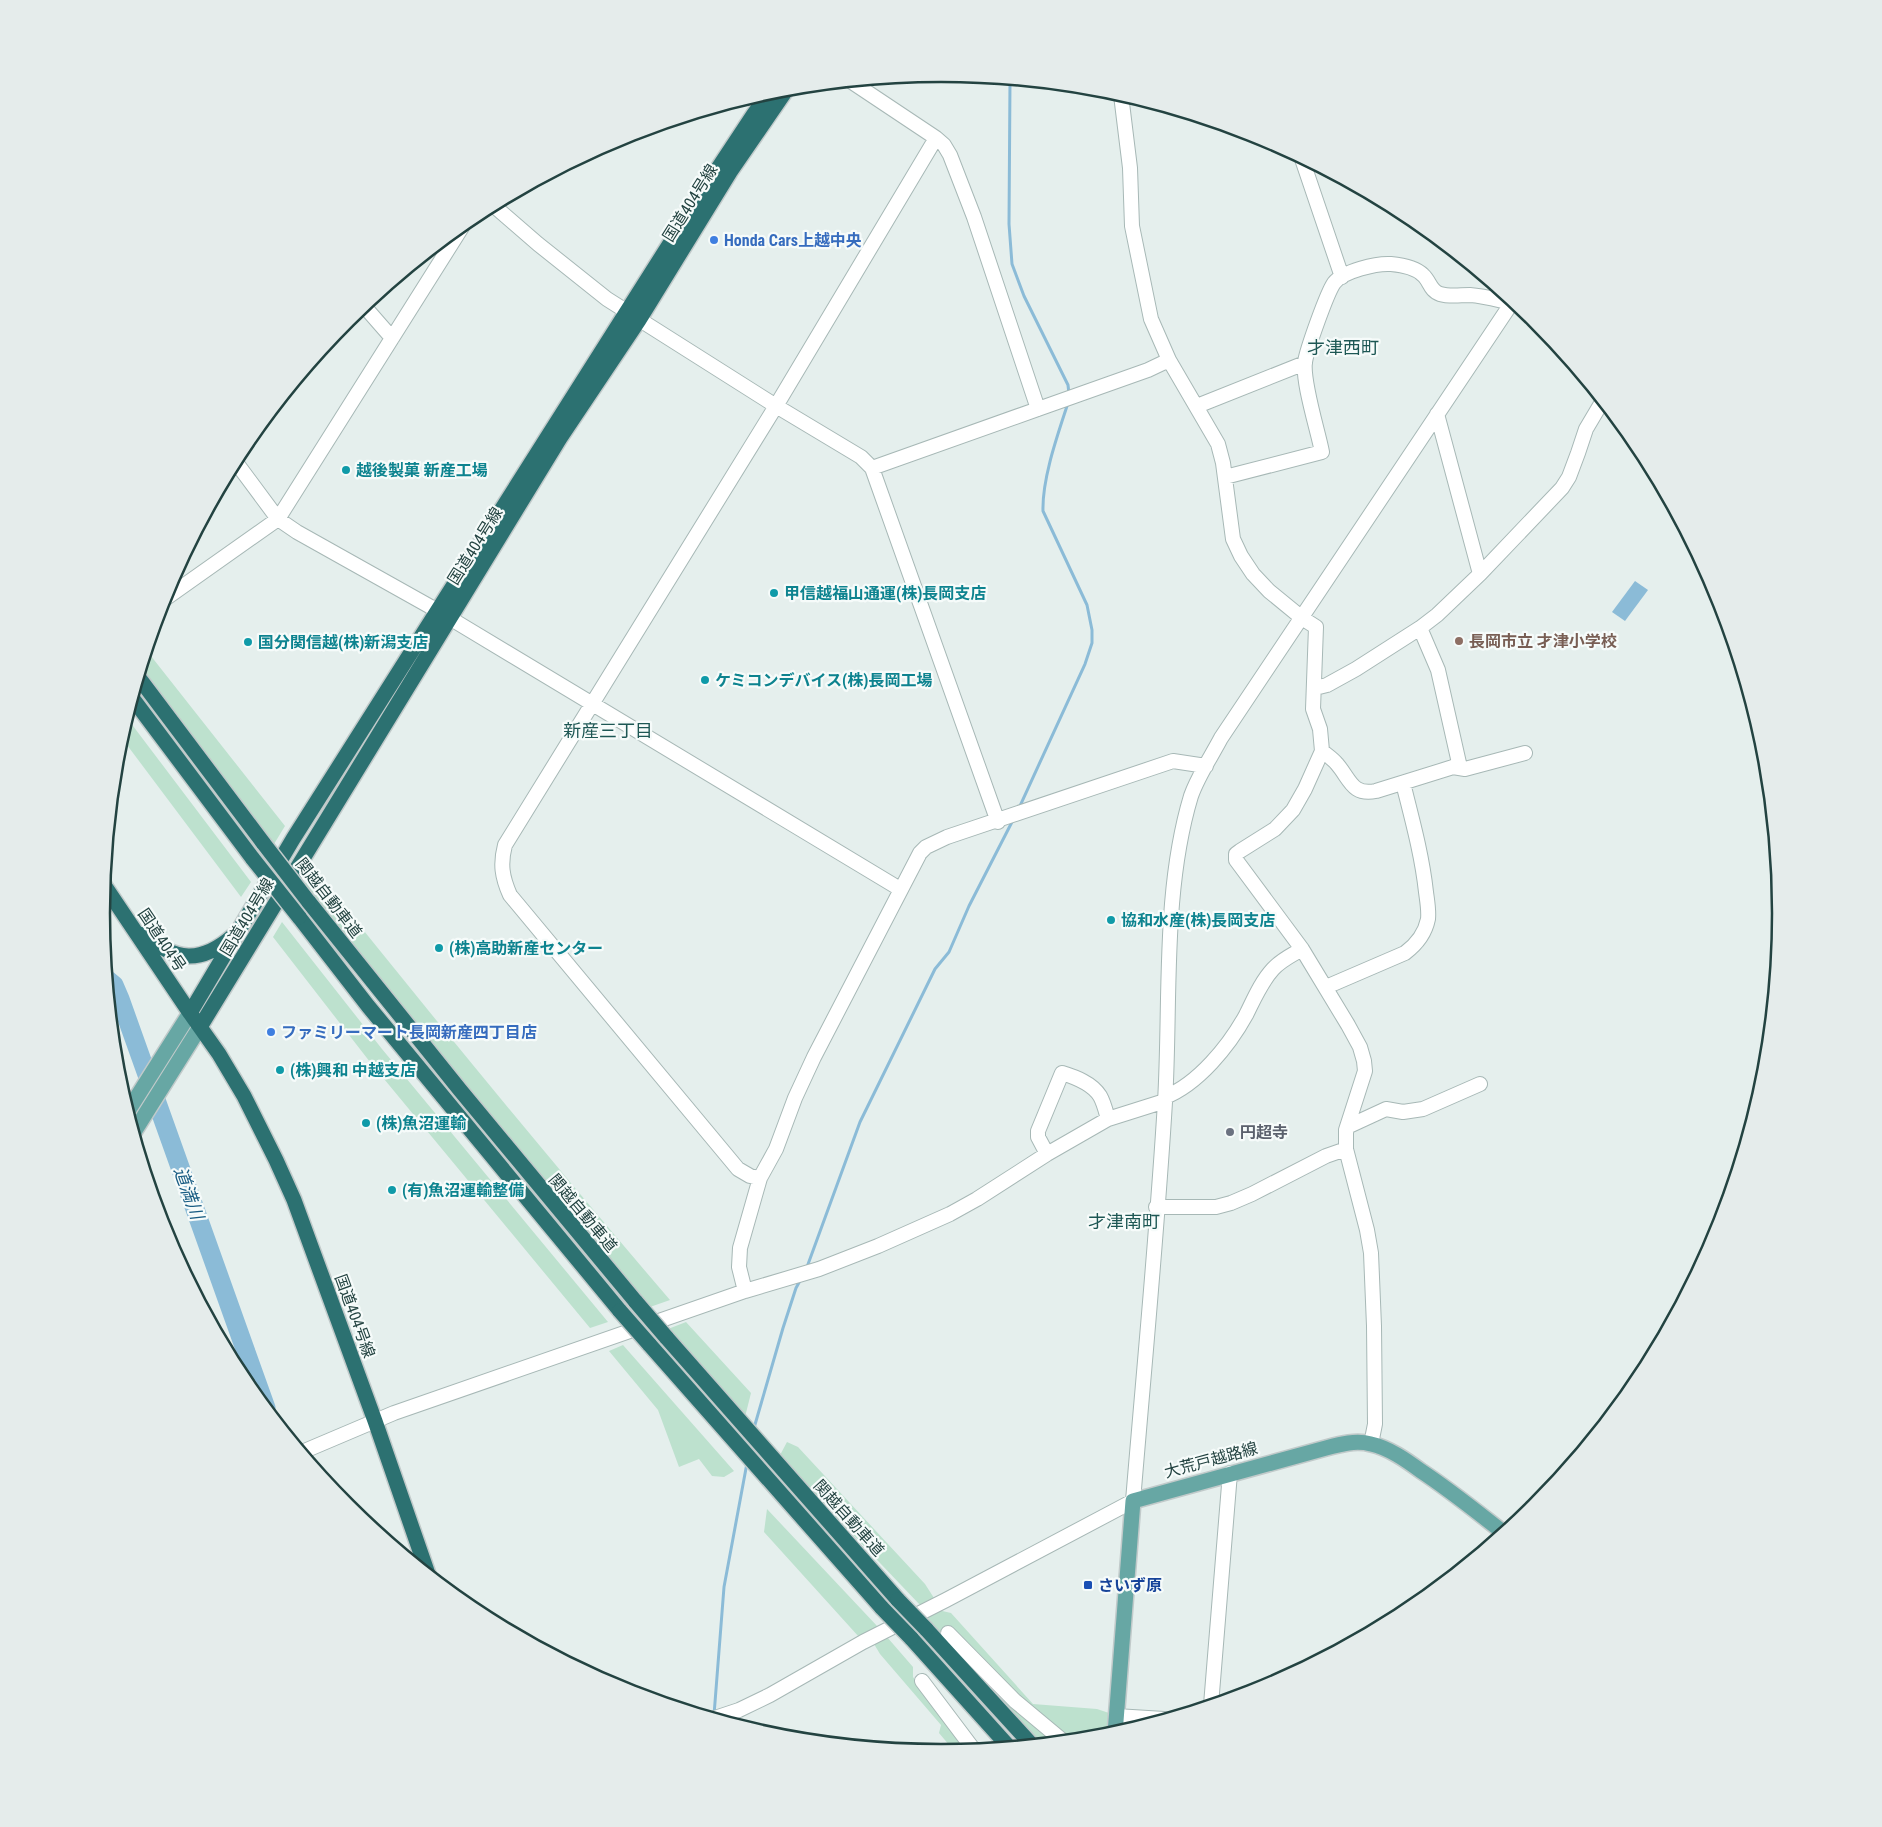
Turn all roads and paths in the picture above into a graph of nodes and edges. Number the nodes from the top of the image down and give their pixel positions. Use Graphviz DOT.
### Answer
graph roads {
  1 [pos="860,87"];
  2 [pos="781,98"];
  3 [pos="763,102"];
  4 [pos="1122,103"];
  5 [pos="936,138"];
  6 [pos="1304,166"];
  7 [pos="499,210"];
  8 [pos="453,241"];
  9 [pos="1342,277"];
  10 [pos="1501,300"];
  11 [pos="1509,307"];
  12 [pos="369,311"];
  13 [pos="633,316"];
  14 [pos="392,338"];
  15 [pos="1169,360"];
  16 [pos="1305,363"];
  17 [pos="776,406"];
  18 [pos="1197,406"];
  19 [pos="1599,407"];
  20 [pos="1038,409"];
  21 [pos="1437,414"];
  22 [pos="240,468"];
  23 [pos="872,468"];
  24 [pos="1225,477"];
  25 [pos="278,519"];
  26 [pos="1480,574"];
  27 [pos="174,592"];
  28 [pos="444,616"];
  29 [pos="1302,618"];
  30 [pos="1420,628"];
  31 [pos="143,683"];
  32 [pos="1315,688"];
  33 [pos="137,704"];
  34 [pos="593,705"];
  35 [pos="1322,751"];
  36 [pos="1525,753"];
  37 [pos="1206,766"];
  38 [pos="1453,767"];
  39 [pos="1403,783"];
  40 [pos="998,822"];
  41 [pos="900,889"];
  42 [pos="111,896"];
  43 [pos="126,918"];
  44 [pos="241,928"];
  45 [pos="1302,949"];
  46 [pos="1326,987"];
  47 [pos="190,1013"];
  48 [pos="200,1026"];
  49 [pos="1480,1084"];
  50 [pos="1165,1099"];
  51 [pos="132,1104"];
  52 [pos="1108,1120"];
  53 [pos="137,1126"];
  54 [pos="1347,1127"];
  55 [pos="1346,1149"];
  56 [pos="1047,1154"];
  57 [pos="760,1178"];
  58 [pos="1156,1207"];
  59 [pos="745,1291"];
  60 [pos="375,1421"];
  61 [pos="1371,1444"];
  62 [pos="307,1450"];
  63 [pos="1230,1473"];
  64 [pos="1133,1501"];
  65 [pos="1499,1529"];
  66 [pos="425,1564"];
  67 [pos="948,1633"];
  68 [pos="922,1681"];
  69 [pos="1213,1698"];
  70 [pos="723,1715"];
  71 [pos="1116,1716"];
  72 [pos="1148,1718"];
  73 [pos="1115,1726"];
  74 [pos="1057,1736"];
  75 [pos="1027,1739"];
  76 [pos="1005,1742"];
  77 [pos="969,1743"];
  1 -- 5 [label="street"];
  2 -- 13 [label="highway, 国道404号線"];
  3 -- 13 [label="highway, 国道404号線"];
  4 -- 15 [label="street"];
  5 -- 17 [label="street"];
  5 -- 20 [label="street"];
  6 -- 9 [label="street"];
  7 -- 13 [label="street"];
  8 -- 14 [label="street"];
  9 -- 10 [label="street"];
  9 -- 16 [label="street"];
  11 -- 21 [label="street"];
  12 -- 14 [label="street"];
  13 -- 17 [label="street"];
  13 -- 28 [label="highway, 国道404号線"];
  14 -- 25 [label="street"];
  15 -- 18 [label="street"];
  15 -- 20 [label="street"];
  16 -- 18 [label="street"];
  16 -- 24 [label="street"];
  17 -- 23 [label="street"];
  17 -- 34 [label="street"];
  18 -- 24 [label="street"];
  19 -- 26 [label="street"];
  20 -- 23 [label="street"];
  21 -- 26 [label="street"];
  21 -- 29 [label="street"];
  22 -- 25 [label="street"];
  23 -- 40 [label="street"];
  24 -- 29 [label="street"];
  25 -- 27 [label="street"];
  25 -- 28 [label="street"];
  26 -- 30 [label="street"];
  28 -- 34 [label="street"];
  28 -- 44 [label="highway, 国道404号線"];
  28 -- 48 [label="highway, 国道404号線"];
  29 -- 32 [label="street"];
  29 -- 37 [label="street"];
  30 -- 32 [label="street"];
  30 -- 38 [label="street"];
  31 -- 75 [label="highway, 関越自動車道, bridge"];
  32 -- 35 [label="street"];
  33 -- 76 [label="highway, bridge"];
  34 -- 41 [label="street"];
  34 -- 57 [label="street"];
  35 -- 39 [label="street"];
  35 -- 45 [label="street"];
  36 -- 38 [label="street"];
  37 -- 40 [label="street"];
  37 -- 50 [label="street"];
  38 -- 39 [label="street"];
  39 -- 46 [label="street"];
  40 -- 41 [label="street"];
  41 -- 57 [label="street"];
  42 -- 43 [label="highway, 国道404号"];
  43 -- 44 [label="highway"];
  43 -- 47 [label="highway, 国道404号"];
  44 -- 47 [label="highway, 国道404号線"];
  45 -- 46 [label="street"];
  45 -- 50 [label="street"];
  46 -- 54 [label="street"];
  47 -- 48 [label="highway, 国道404号線"];
  47 -- 51 [label="main road"];
  48 -- 53 [label="main road"];
  48 -- 60 [label="highway, 国道404号線"];
  49 -- 54 [label="street"];
  50 -- 52 [label="street"];
  50 -- 58 [label="street"];
  52 -- 56 [label="street"];
  52 -- 56 [label="street"];
  54 -- 55 [label="street"];
  55 -- 58 [label="street"];
  55 -- 61 [label="street"];
  56 -- 59 [label="street"];
  57 -- 59 [label="street"];
  58 -- 64 [label="street"];
  59 -- 60 [label="street"];
  60 -- 62 [label="street"];
  60 -- 66 [label="highway, 国道404号線"];
  61 -- 63 [label="main road, 大荒戸越路線"];
  61 -- 65 [label="main road, 大荒戸越路線"];
  63 -- 64 [label="main road, 大荒戸越路線"];
  63 -- 69 [label="street"];
  64 -- 70 [label="street"];
  64 -- 71 [label="main road"];
  67 -- 74 [label="street"];
  68 -- 77 [label="street"];
  71 -- 72 [label="street"];
  71 -- 73 [label="main road"];
}
